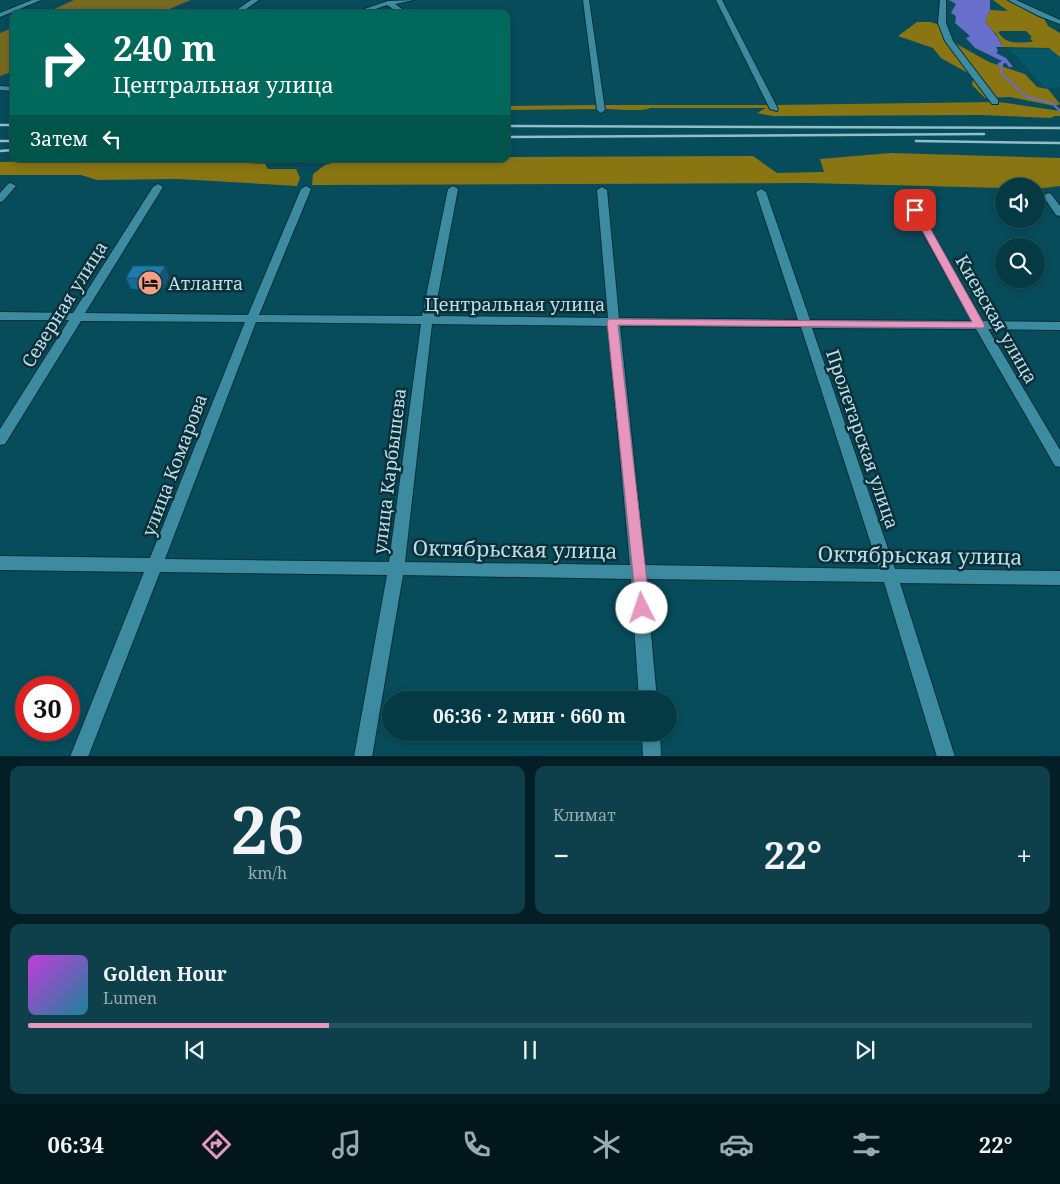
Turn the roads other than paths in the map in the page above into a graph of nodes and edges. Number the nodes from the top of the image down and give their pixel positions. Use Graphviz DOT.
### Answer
graph roads {
  1 [pos="38,0"];
  2 [pos="256,0"];
  3 [pos="411,0"];
  4 [pos="586,0"];
  5 [pos="719,0"];
  6 [pos="943,0"];
  7 [pos="1011,0"];
  8 [pos="388,4"];
  9 [pos="13,10"];
  10 [pos="240,10"];
  11 [pos="368,10"];
  12 [pos="399,10"];
  13 [pos="1047,18"];
  14 [pos="1060,22"];
  15 [pos="1060,31"];
  16 [pos="995,102"];
  17 [pos="774,109"];
  18 [pos="601,110"];
  19 [pos="11,186"];
  20 [pos="158,187"];
  21 [pos="306,189"];
  22 [pos="453,189"];
  23 [pos="602,190"];
  24 [pos="761,192"];
  25 [pos="906,194"];
  26 [pos="1048,196"];
  27 [pos="0,199"];
  28 [pos="1060,213"];
  29 [pos="0,316"];
  30 [pos="76,316"];
  31 [pos="252,318"];
  32 [pos="427,321"];
  33 [pos="613,322"];
  34 [pos="804,325"];
  35 [pos="980,326"];
  36 [pos="1060,326"];
  37 [pos="0,440"];
  38 [pos="1060,462"];
  39 [pos="0,563"];
  40 [pos="155,565"];
  41 [pos="396,569"];
  42 [pos="640,572"];
  43 [pos="890,577"];
  44 [pos="1060,578"];
  45 [pos="647,691"];
  46 [pos="651,741"];
  47 [pos="79,756"];
  48 [pos="363,756"];
  49 [pos="652,756"];
  50 [pos="946,756"];
  1 -- 9 [label="street"];
  2 -- 10 [label="street"];
  3 -- 8 [label="street"];
  4 -- 18 [label="street"];
  5 -- 17 [label="street"];
  6 -- 16 [label="street"];
  7 -- 13 [label="street"];
  8 -- 11 [label="street"];
  8 -- 12 [label="street"];
  13 -- 14 [label="street"];
  13 -- 15 [label="street"];
  19 -- 27 [label="street"];
  20 -- 30 [label="street, Северная улица"];
  21 -- 31 [label="street, улица Комарова"];
  22 -- 32 [label="street, улица Карбышева"];
  23 -- 33 [label="street"];
  24 -- 34 [label="street, Пролетарская улица"];
  25 -- 35 [label="street, Киевская улица"];
  26 -- 28 [label="street"];
  29 -- 30 [label="street, Центральная улица"];
  30 -- 31 [label="street, Центральная улица"];
  30 -- 37 [label="street, Северная улица"];
  31 -- 32 [label="street, Центральная улица"];
  31 -- 40 [label="street, улица Комарова"];
  32 -- 33 [label="street, Центральная улица"];
  32 -- 41 [label="street, улица Карбышева"];
  33 -- 34 [label="street, Центральная улица"];
  33 -- 42 [label="street"];
  34 -- 35 [label="street, Центральная улица"];
  34 -- 43 [label="street, Пролетарская улица"];
  35 -- 36 [label="street, Центральная улица"];
  35 -- 38 [label="street, Киевская улица"];
  39 -- 40 [label="street, Октябрьская улица"];
  40 -- 41 [label="street, Октябрьская улица"];
  40 -- 47 [label="street, улица Комарова"];
  41 -- 42 [label="street, Октябрьская улица"];
  41 -- 48 [label="street, улица Карбышева"];
  42 -- 43 [label="street, Октябрьская улица"];
  42 -- 45 [label="street"];
  43 -- 44 [label="street, Октябрьская улица"];
  43 -- 50 [label="street, Пролетарская улица"];
  46 -- 49 [label="street"];
}
